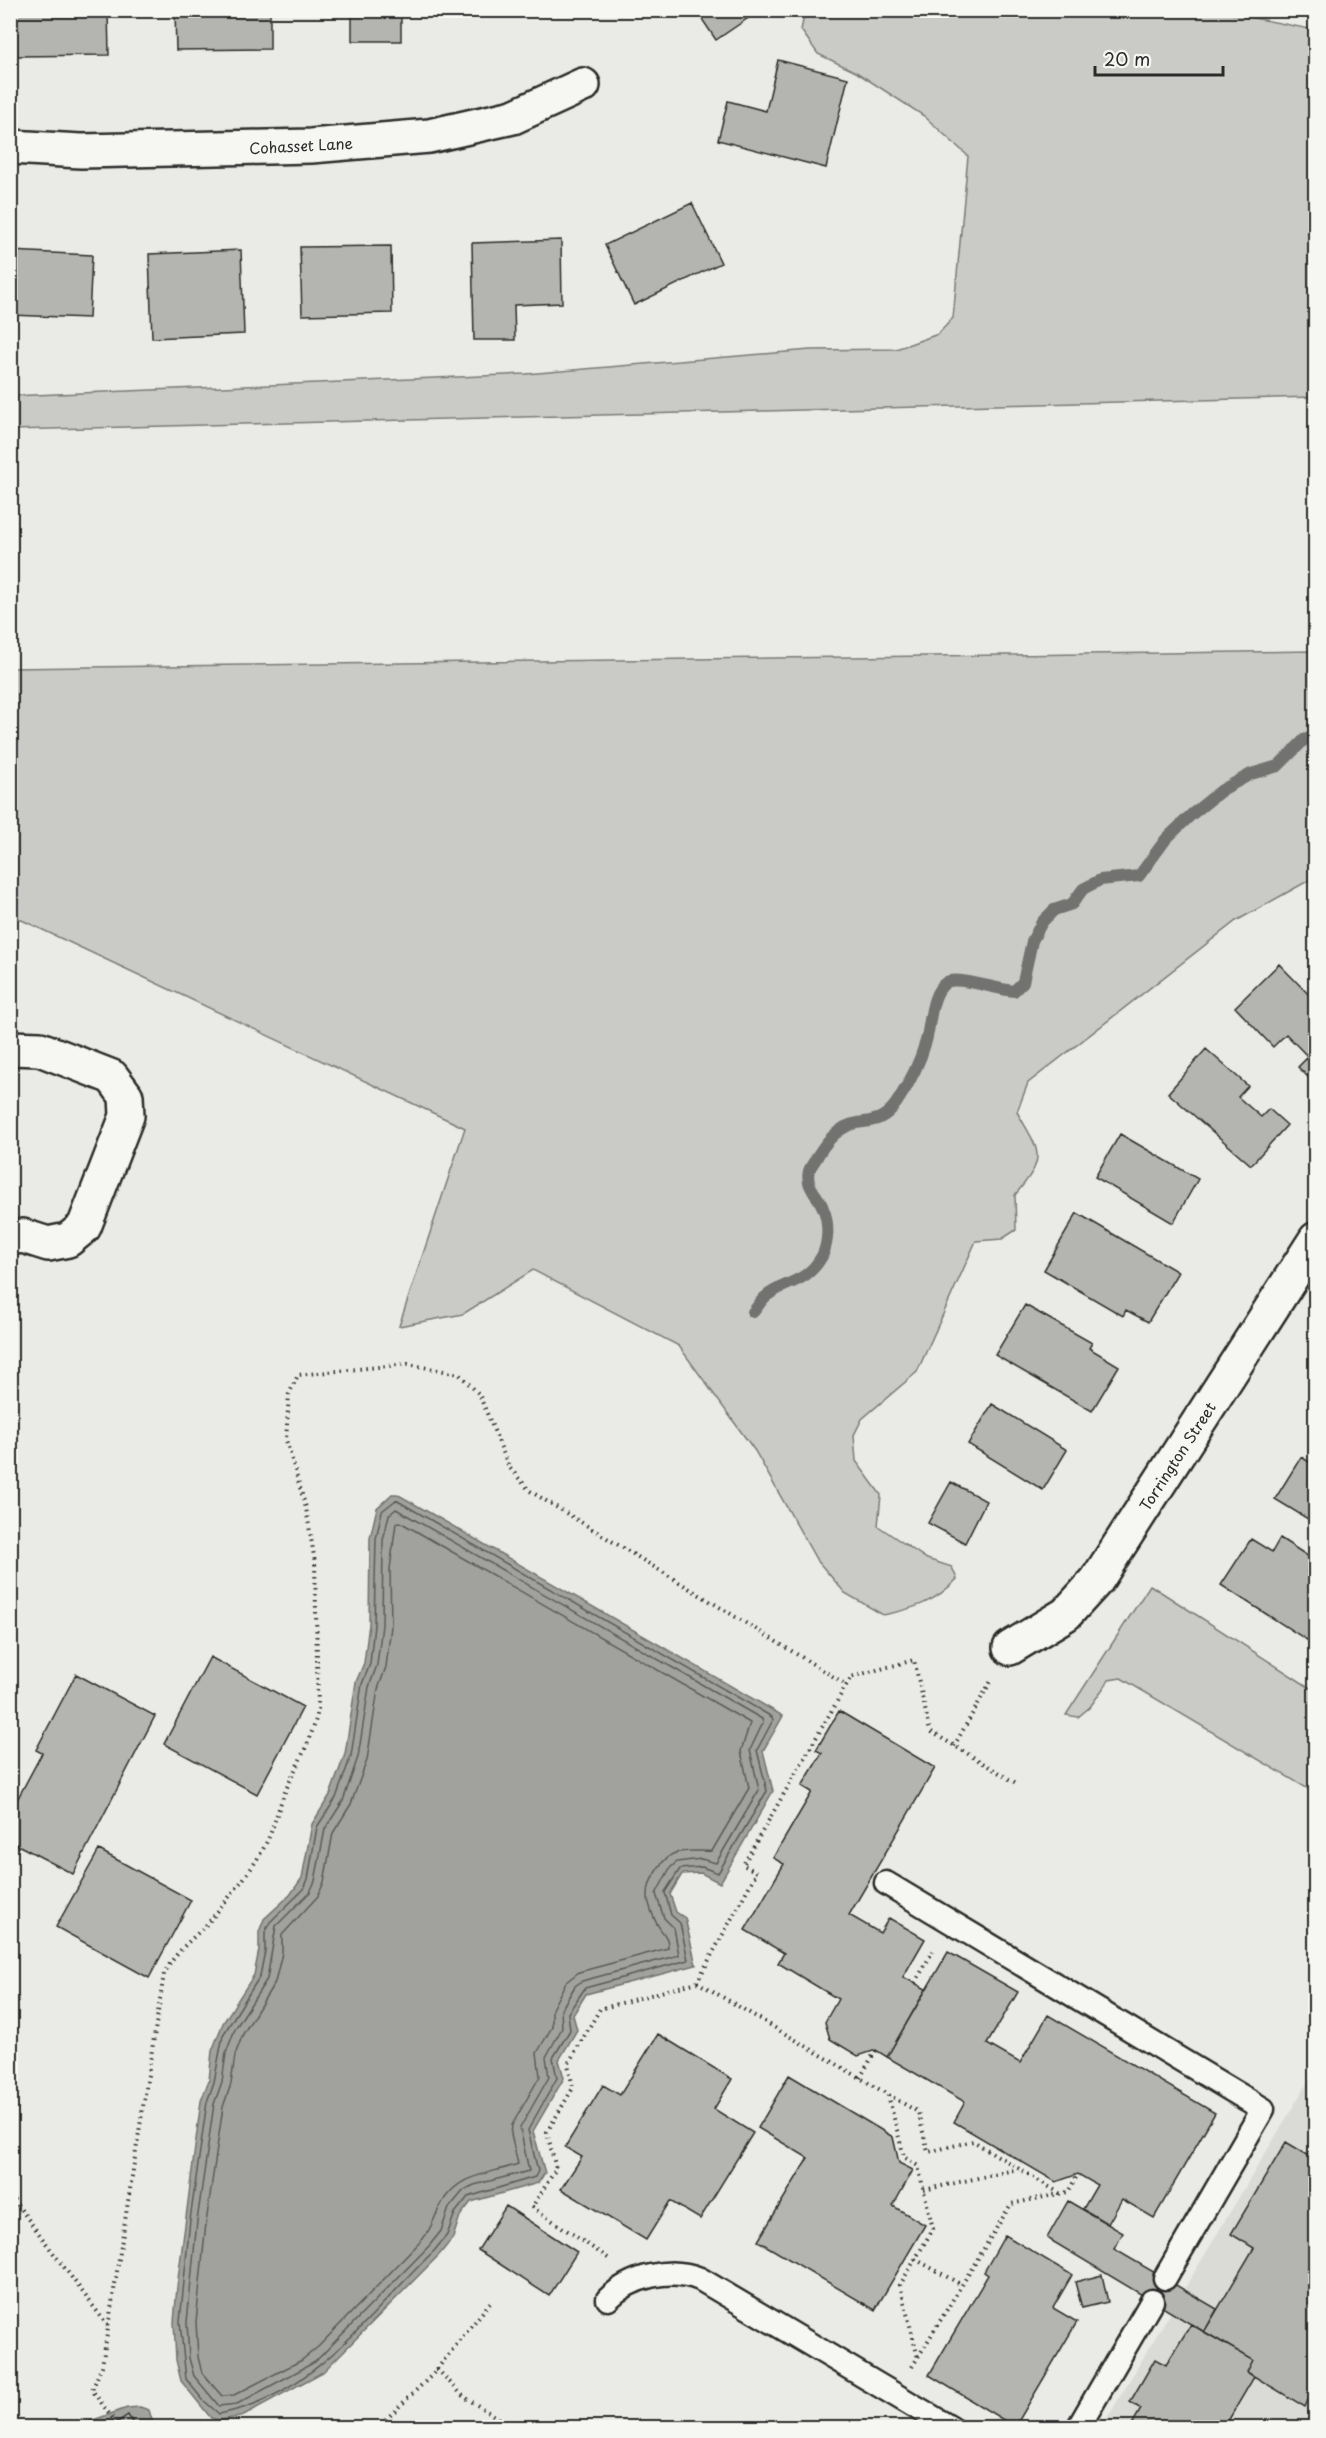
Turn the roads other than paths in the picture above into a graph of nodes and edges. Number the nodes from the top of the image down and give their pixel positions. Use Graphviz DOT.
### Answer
graph roads {
  1 [pos="583,85"];
  2 [pos="10,147"];
  3 [pos="10,1048"];
  4 [pos="10,1238"];
  5 [pos="1316,1239"];
  6 [pos="1010,1648"];
  7 [pos="886,1883"];
  8 [pos="1165,2278"];
  9 [pos="608,2299"];
  10 [pos="1152,2301"];
  11 [pos="951,2427"];
  12 [pos="1078,2427"];
  1 -- 2 [label="street, Cohasset Lane"];
  3 -- 4 [label="street"];
  5 -- 6 [label="street, Torrington Street"];
  7 -- 8 [label="lane"];
  9 -- 11 [label="lane"];
  10 -- 12 [label="lane"];
}
